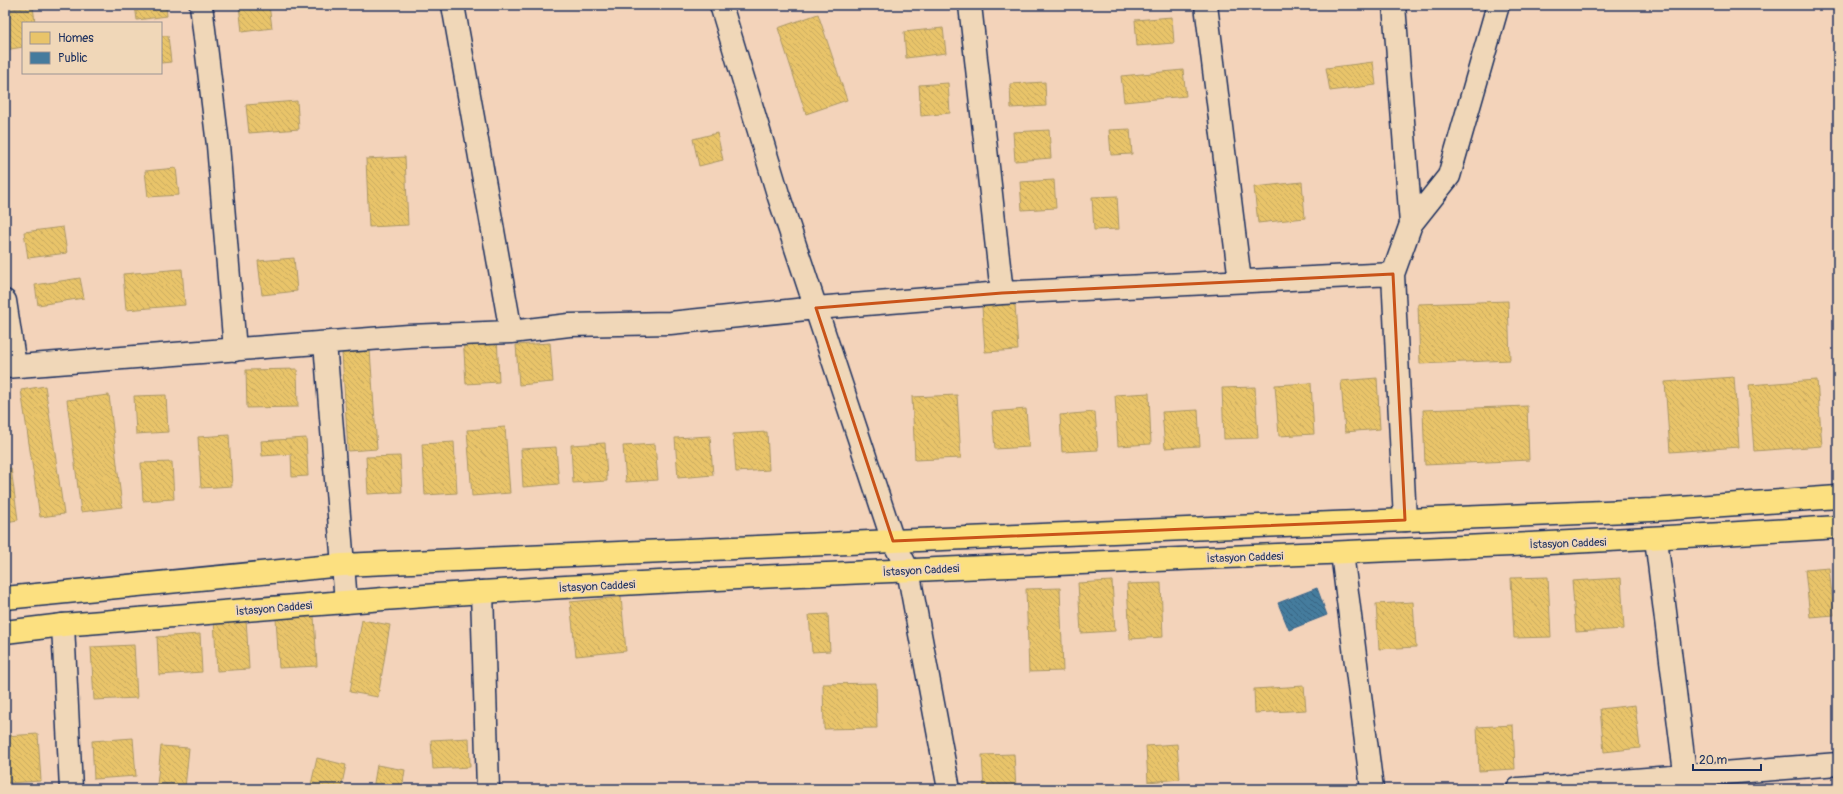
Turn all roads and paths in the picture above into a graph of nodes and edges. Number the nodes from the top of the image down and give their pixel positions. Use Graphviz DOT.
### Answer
graph roads {
  1 [pos="201,5"];
  2 [pos="454,5"];
  3 [pos="721,5"];
  4 [pos="970,5"];
  5 [pos="1206,5"];
  6 [pos="1394,5"];
  7 [pos="1498,5"];
  8 [pos="1411,224"];
  9 [pos="1393,274"];
  10 [pos="1240,281"];
  11 [pos="1002,293"];
  12 [pos="5,301"];
  13 [pos="816,308"];
  14 [pos="511,332"];
  15 [pos="325,343"];
  16 [pos="235,350"];
  17 [pos="10,367"];
  18 [pos="1838,497"];
  19 [pos="1405,520"];
  20 [pos="1838,527"];
  21 [pos="1656,539"];
  22 [pos="893,540"];
  23 [pos="1342,553"];
  24 [pos="342,565"];
  25 [pos="908,570"];
  26 [pos="482,592"];
  27 [pos="5,598"];
  28 [pos="346,602"];
  29 [pos="64,625"];
  30 [pos="5,632"];
  31 [pos="1838,764"];
  32 [pos="1686,783"];
  33 [pos="71,789"];
  34 [pos="488,789"];
  35 [pos="949,789"];
  36 [pos="1372,789"];
  37 [pos="1518,789"];
  1 -- 16 [label="street"];
  2 -- 14 [label="street"];
  3 -- 13 [label="street"];
  4 -- 11 [label="street"];
  5 -- 10 [label="street"];
  6 -- 8 [label="street"];
  7 -- 8 [label="street"];
  8 -- 9 [label="street"];
  9 -- 10 [label="street"];
  9 -- 19 [label="street"];
  10 -- 11 [label="street"];
  11 -- 13 [label="street"];
  12 -- 17 [label="street"];
  13 -- 14 [label="street"];
  13 -- 22 [label="street"];
  14 -- 15 [label="street"];
  15 -- 16 [label="street"];
  15 -- 24 [label="street"];
  16 -- 17 [label="street"];
  18 -- 19 [label="main road"];
  19 -- 22 [label="main road"];
  20 -- 21 [label="main road, İstasyon Caddesi"];
  21 -- 23 [label="main road, İstasyon Caddesi"];
  21 -- 32 [label="street"];
  22 -- 24 [label="main road"];
  22 -- 25 [label="street"];
  23 -- 25 [label="main road, İstasyon Caddesi"];
  23 -- 36 [label="street"];
  24 -- 27 [label="main road"];
  24 -- 28 [label="street"];
  25 -- 26 [label="main road, İstasyon Caddesi"];
  25 -- 35 [label="street"];
  26 -- 28 [label="main road, İstasyon Caddesi"];
  26 -- 34 [label="street"];
  28 -- 29 [label="main road, İstasyon Caddesi"];
  29 -- 30 [label="main road, İstasyon Caddesi"];
  29 -- 33 [label="street"];
  31 -- 32 [label="street"];
  32 -- 37 [label="street"];
}
